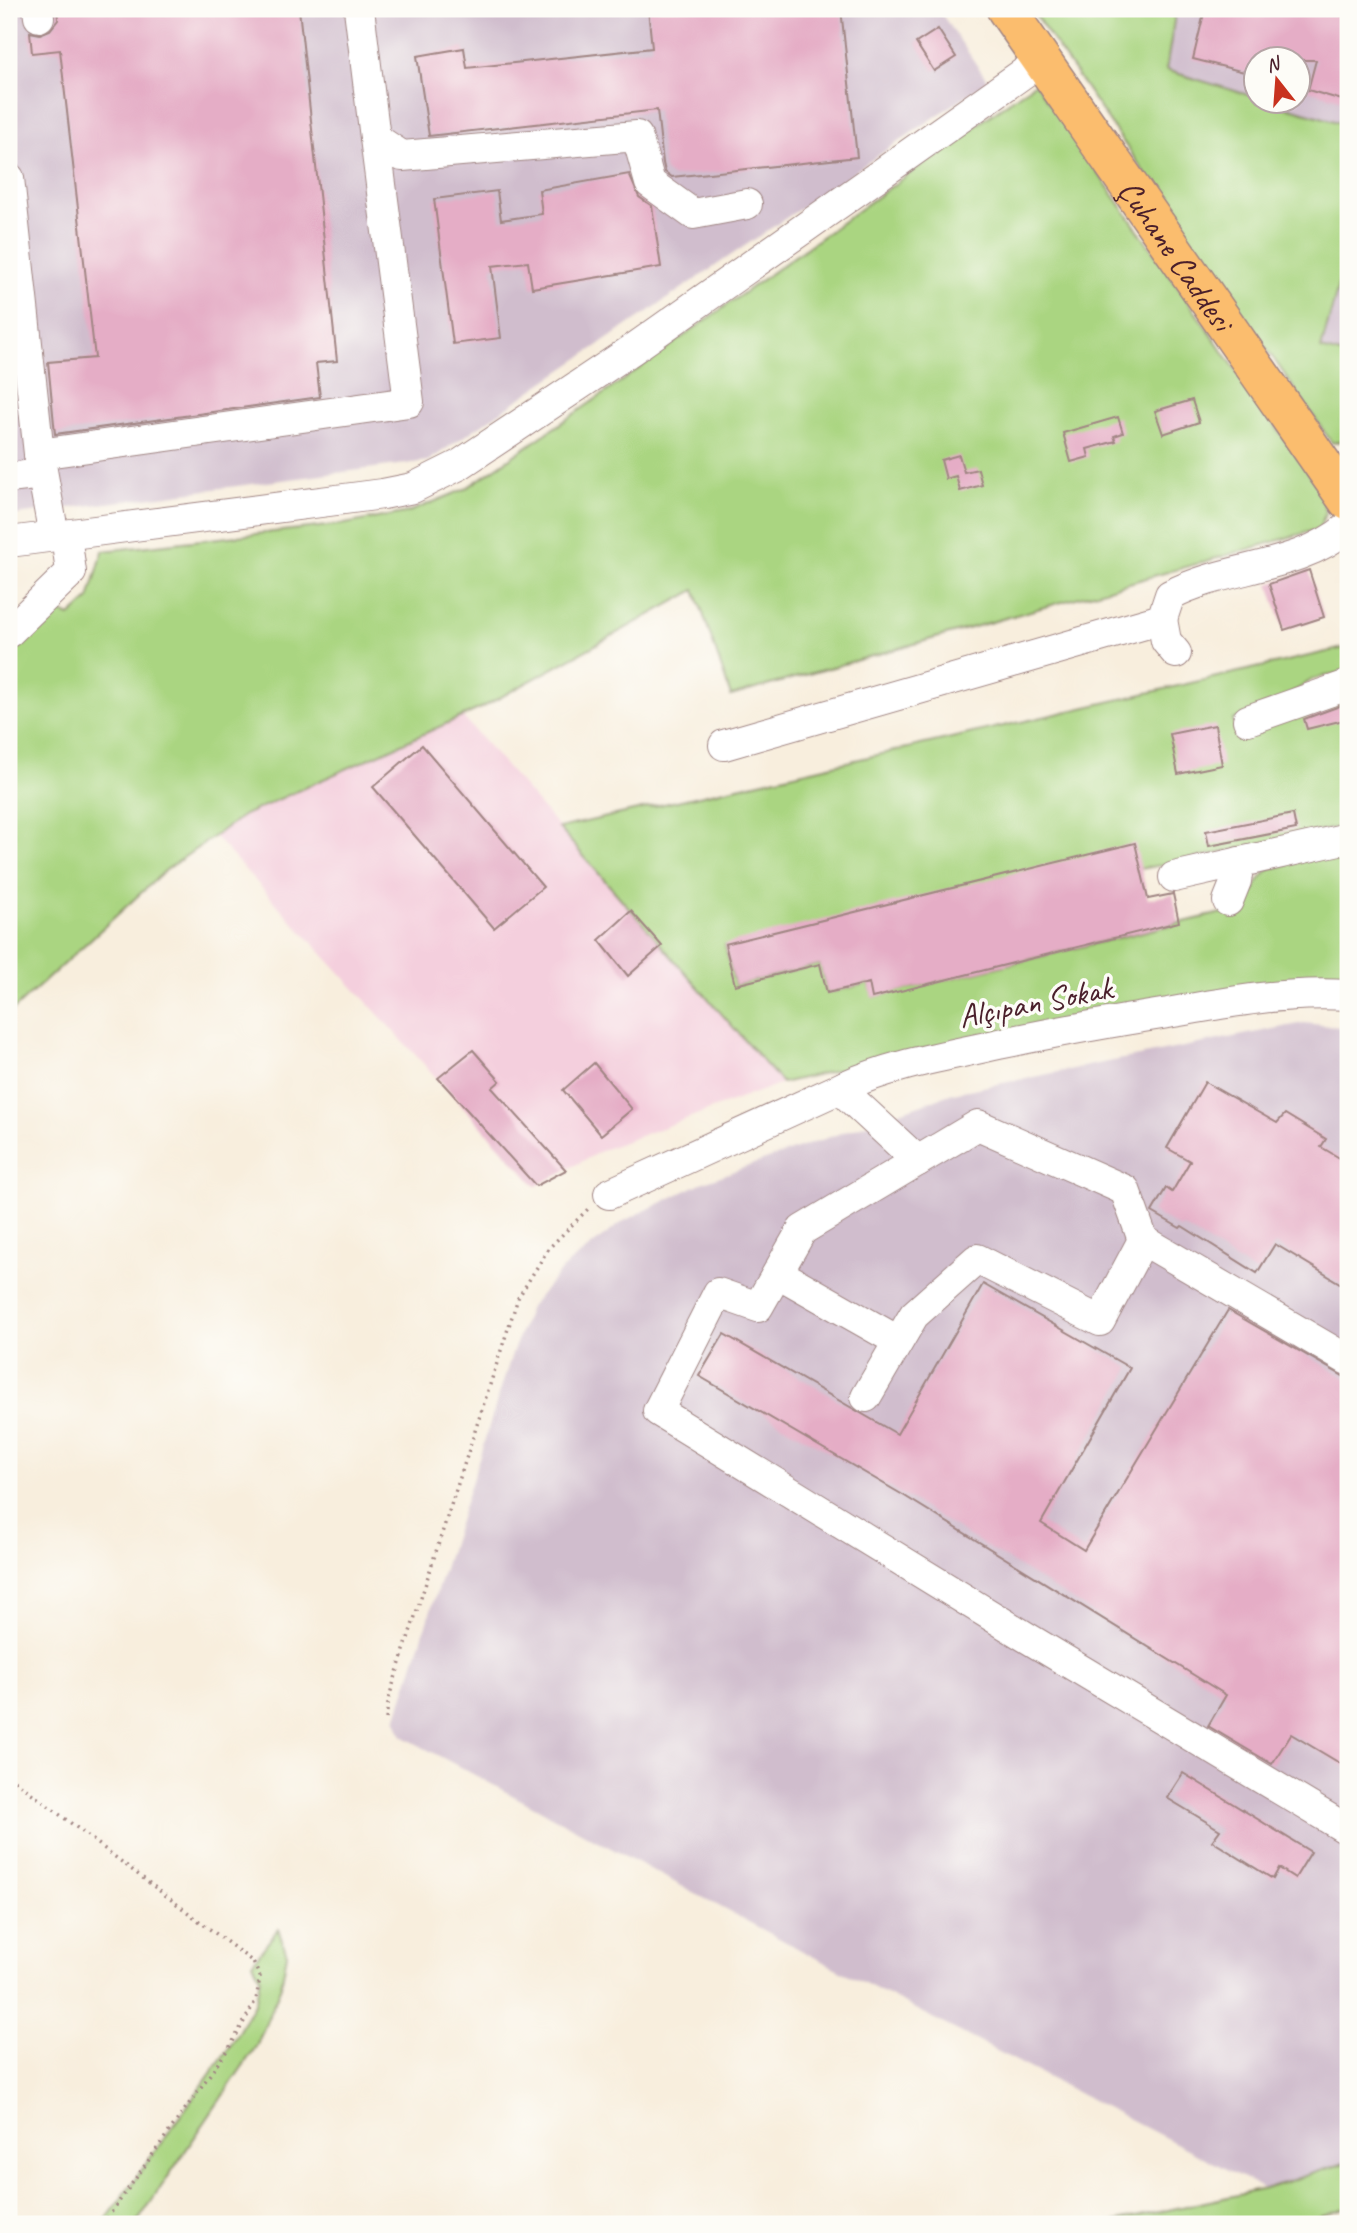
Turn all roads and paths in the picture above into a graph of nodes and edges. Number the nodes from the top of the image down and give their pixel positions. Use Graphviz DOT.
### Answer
graph roads {
  1 [pos="359,9"];
  2 [pos="1006,9"];
  3 [pos="1042,60"];
  4 [pos="375,138"];
  5 [pos="9,178"];
  6 [pos="747,204"];
  7 [pos="40,464"];
  8 [pos="9,478"];
  9 [pos="1348,501"];
  10 [pos="1348,527"];
  11 [pos="60,535"];
  12 [pos="9,542"];
  13 [pos="1162,619"];
  14 [pos="9,632"];
  15 [pos="1177,653"];
  16 [pos="1348,685"];
  17 [pos="1248,720"];
  18 [pos="724,745"];
  19 [pos="1348,838"];
  20 [pos="1239,862"];
  21 [pos="1174,877"];
  22 [pos="1228,901"];
  23 [pos="1348,995"];
  24 [pos="845,1086"];
  25 [pos="918,1161"];
  26 [pos="609,1194"];
  27 [pos="1143,1240"];
  28 [pos="778,1273"];
  29 [pos="898,1341"];
  30 [pos="1348,1360"];
  31 [pos="866,1397"];
  32 [pos="386,1719"];
  33 [pos="9,1776"];
  34 [pos="1348,1830"];
  35 [pos="9,2218"];
  36 [pos="21,2224"];
  37 [pos="103,2224"];
  1 -- 4 [label="street"];
  2 -- 3 [label="main road, Çuhane Caddesi"];
  3 -- 9 [label="main road, Çuhane Caddesi"];
  3 -- 11 [label="street"];
  4 -- 6 [label="street"];
  4 -- 7 [label="street"];
  5 -- 7 [label="street"];
  7 -- 8 [label="street"];
  7 -- 11 [label="street"];
  10 -- 13 [label="street"];
  11 -- 12 [label="street"];
  11 -- 14 [label="street"];
  13 -- 15 [label="street"];
  13 -- 18 [label="street"];
  16 -- 17 [label="street"];
  19 -- 20 [label="street"];
  20 -- 21 [label="street"];
  20 -- 22 [label="street"];
  23 -- 24 [label="street, Alçıpan Sokak"];
  24 -- 25 [label="street"];
  24 -- 26 [label="street, Alçıpan Sokak"];
  25 -- 27 [label="street"];
  25 -- 28 [label="street"];
  26 -- 32 [label="path"];
  27 -- 29 [label="street"];
  27 -- 30 [label="street"];
  28 -- 29 [label="street"];
  28 -- 34 [label="street"];
  29 -- 31 [label="street"];
  33 -- 37 [label="path"];
  35 -- 36 [label="path"];
}
